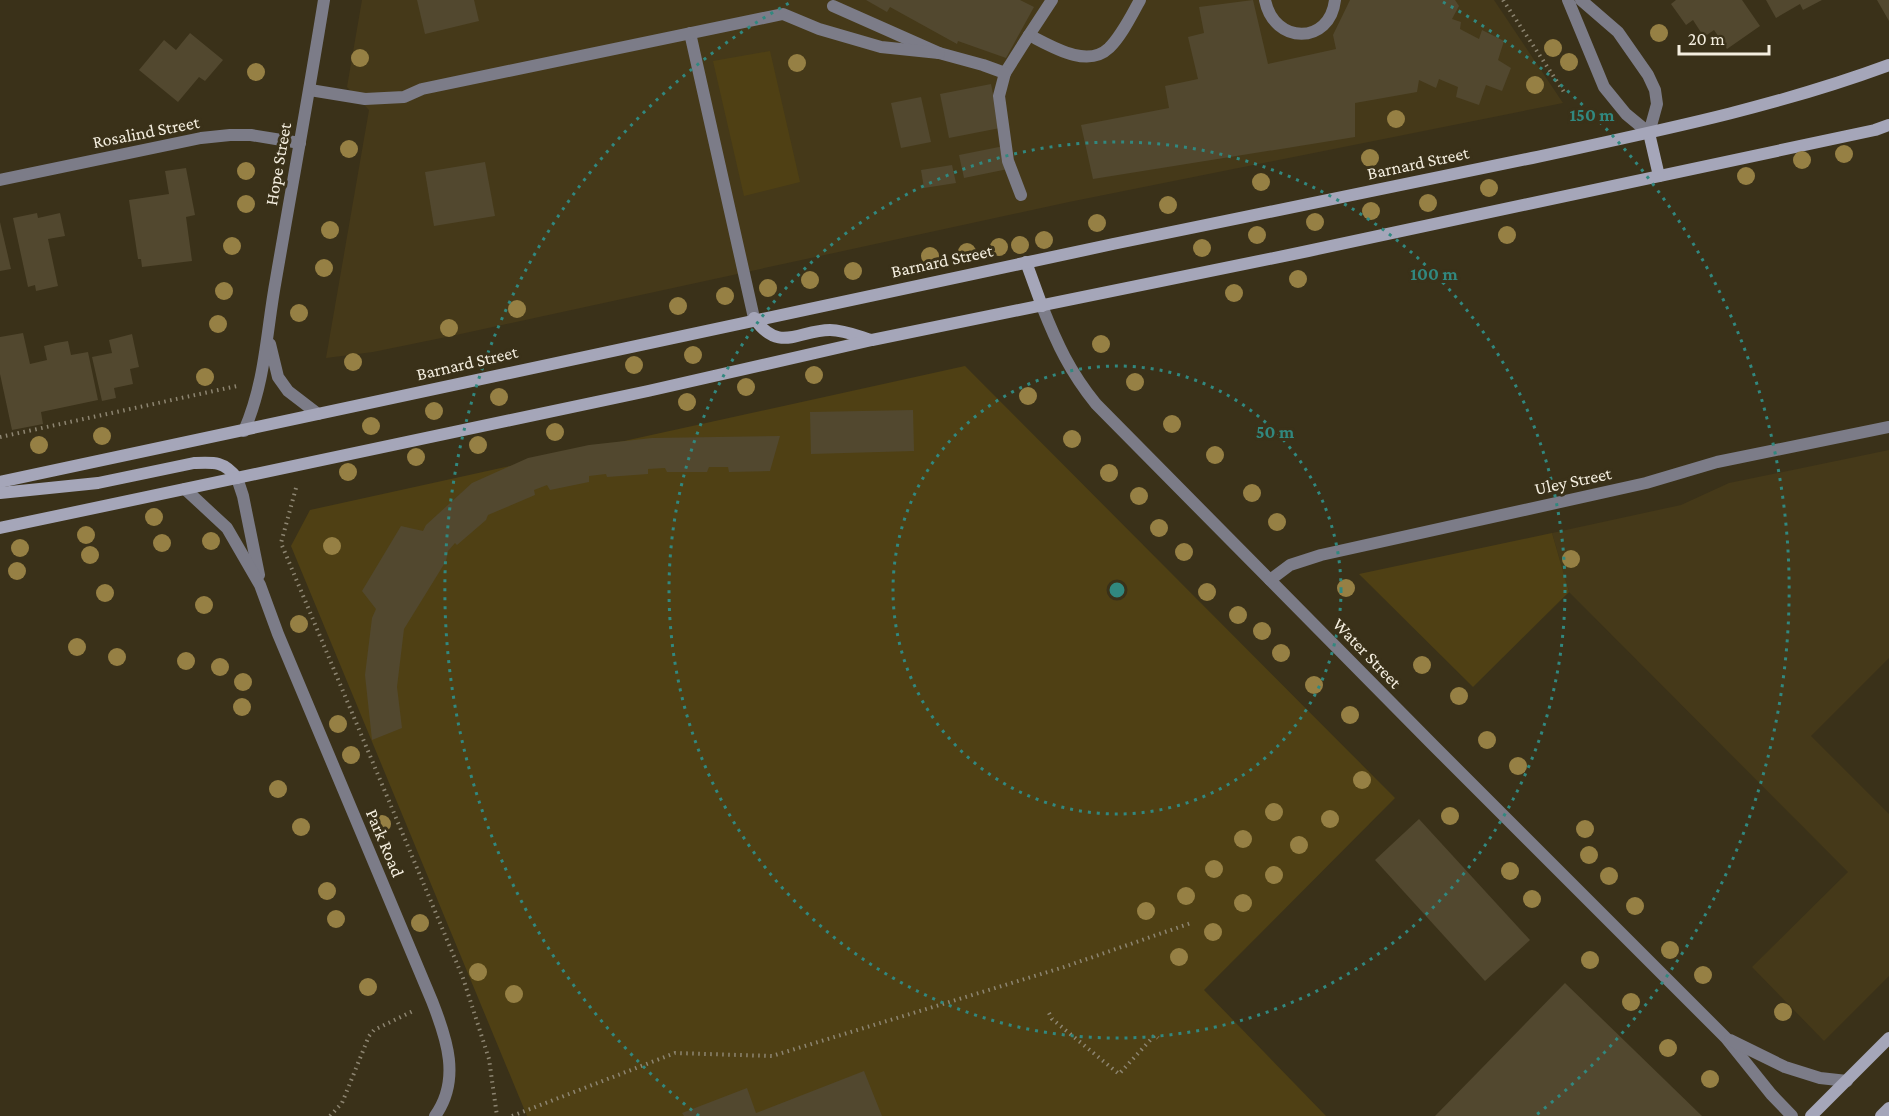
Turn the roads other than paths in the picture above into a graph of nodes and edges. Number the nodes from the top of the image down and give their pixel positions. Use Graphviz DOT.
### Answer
graph roads {
  1 [pos="324,0"];
  2 [pos="1052,0"];
  3 [pos="1140,0"];
  4 [pos="1265,0"];
  5 [pos="1335,0"];
  6 [pos="1568,0"];
  7 [pos="1581,0"];
  8 [pos="833,6"];
  9 [pos="690,33"];
  10 [pos="1029,35"];
  11 [pos="939,53"];
  12 [pos="1889,65"];
  13 [pos="1005,73"];
  14 [pos="309,90"];
  15 [pos="1889,125"];
  16 [pos="1649,133"];
  17 [pos="300,143"];
  18 [pos="1659,176"];
  19 [pos="0,180"];
  20 [pos="1021,195"];
  21 [pos="1026,262"];
  22 [pos="1042,306"];
  23 [pos="754,318"];
  24 [pos="268,334"];
  25 [pos="872,340"];
  26 [pos="318,414"];
  27 [pos="1889,427"];
  28 [pos="244,431"];
  29 [pos="237,478"];
  30 [pos="0,482"];
  31 [pos="185,489"];
  32 [pos="0,493"];
  33 [pos="0,528"];
  34 [pos="1270,580"];
  35 [pos="260,585"];
  36 [pos="1726,1038"];
  37 [pos="1889,1038"];
  38 [pos="1847,1080"];
  39 [pos="1889,1108"];
  40 [pos="437,1116"];
  41 [pos="1792,1116"];
  42 [pos="1811,1116"];
  43 [pos="1881,1116"];
  1 -- 14 [label="street, Hope Street"];
  2 -- 10 [label="street"];
  3 -- 10 [label="street"];
  4 -- 5 [label="street"];
  6 -- 16 [label="street"];
  7 -- 16 [label="street"];
  8 -- 11 [label="street"];
  9 -- 11 [label="street"];
  9 -- 14 [label="street"];
  9 -- 23 [label="street"];
  10 -- 13 [label="street"];
  11 -- 13 [label="street"];
  12 -- 16 [label="main road, Barnard Street"];
  13 -- 20 [label="street"];
  14 -- 17 [label="street, Hope Street"];
  15 -- 18 [label="main road"];
  16 -- 18 [label="main road"];
  16 -- 21 [label="main road, Barnard Street"];
  17 -- 19 [label="street, Rosalind Street"];
  17 -- 24 [label="street, Hope Street"];
  18 -- 22 [label="main road"];
  21 -- 22 [label="main road, Water Street"];
  21 -- 23 [label="main road, Barnard Street"];
  22 -- 25 [label="main road"];
  22 -- 34 [label="street, Water Street"];
  23 -- 25 [label="main road"];
  23 -- 26 [label="main road, Barnard Street"];
  24 -- 26 [label="street, Hope Street"];
  24 -- 28 [label="street, Hope Street"];
  25 -- 29 [label="main road"];
  26 -- 28 [label="main road, Barnard Street"];
  27 -- 34 [label="street, Uley Street"];
  28 -- 30 [label="main road, Barnard Street"];
  29 -- 31 [label="main road"];
  29 -- 32 [label="main road"];
  29 -- 35 [label="street, Park Road"];
  31 -- 33 [label="main road"];
  31 -- 35 [label="street, Park Road"];
  34 -- 36 [label="street, Water Street"];
  35 -- 40 [label="street, Park Road"];
  36 -- 38 [label="street, Water Street"];
  36 -- 41 [label="street, Water Street"];
  37 -- 38 [label="main road"];
  38 -- 42 [label="main road"];
  39 -- 43 [label="main road"];
}
